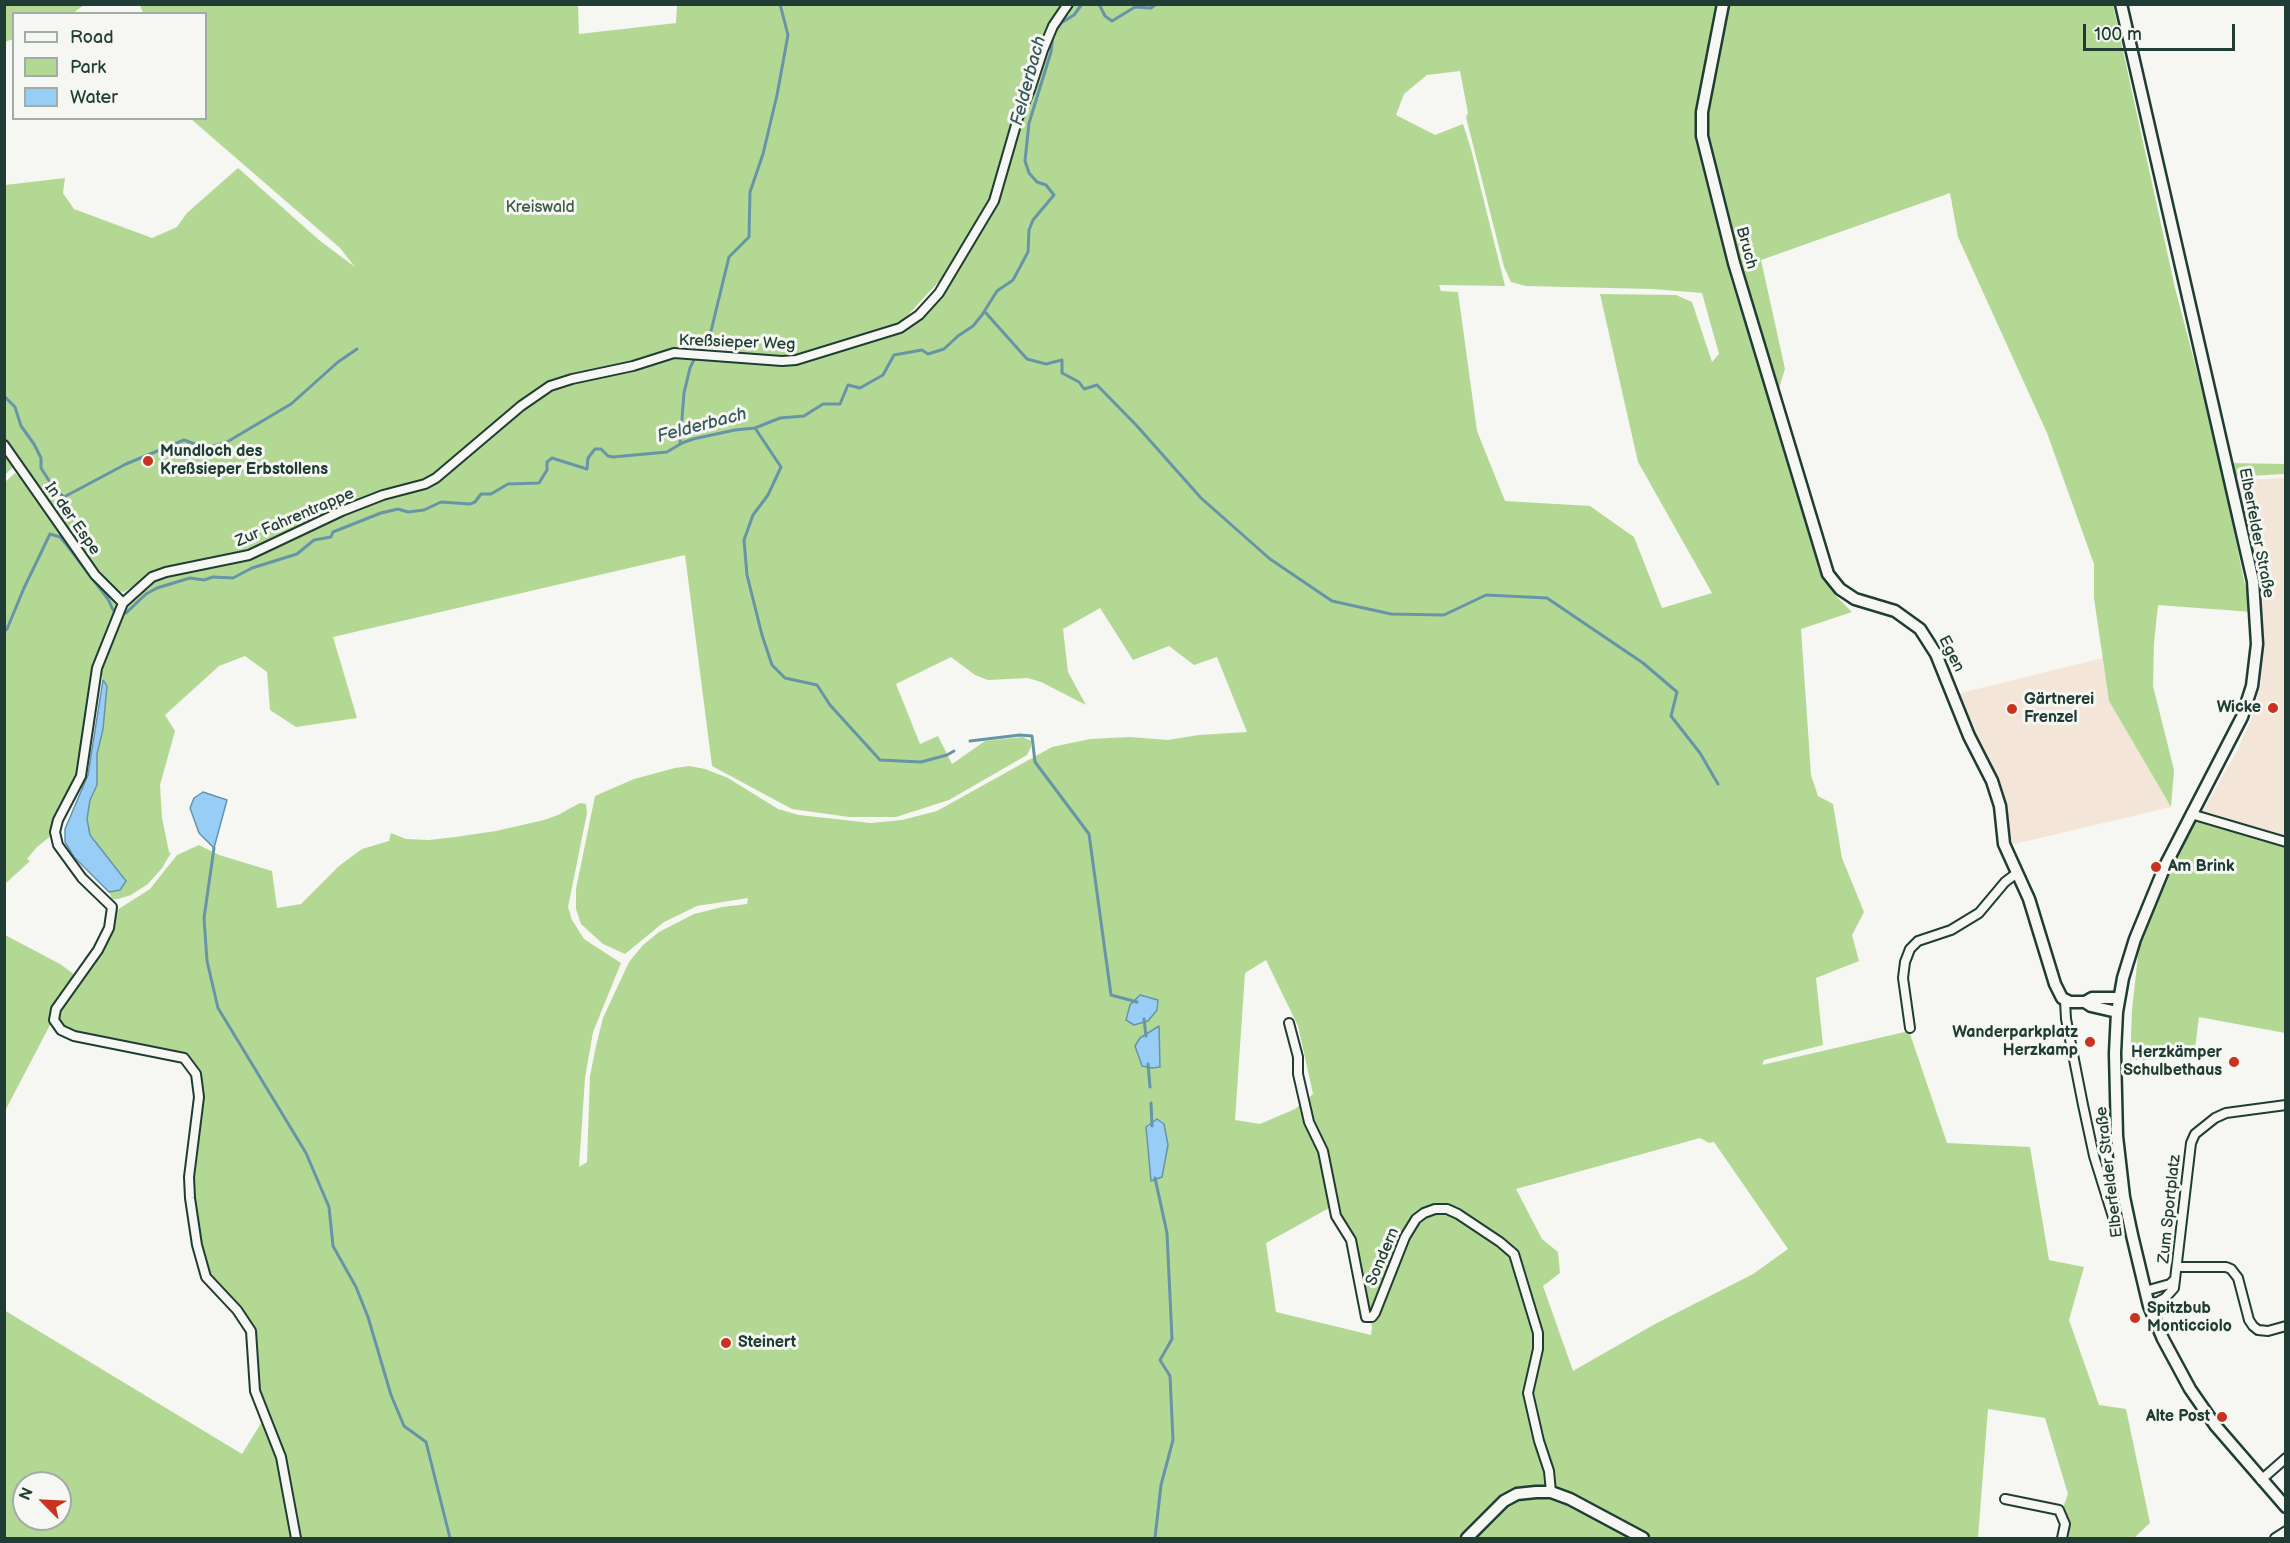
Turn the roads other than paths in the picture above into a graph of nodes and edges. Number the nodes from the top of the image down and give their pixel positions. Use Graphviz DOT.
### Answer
graph roads {
  1 [pos="1068,4"];
  2 [pos="1723,4"];
  3 [pos="2121,4"];
  4 [pos="4,445"];
  5 [pos="473,446"];
  6 [pos="1805,495"];
  7 [pos="123,603"];
  8 [pos="2191,814"];
  9 [pos="2286,842"];
  10 [pos="2017,873"];
  11 [pos="2119,998"];
  12 [pos="2065,1001"];
  13 [pos="2085,1002"];
  14 [pos="2117,1012"];
  15 [pos="1289,1023"];
  16 [pos="1910,1028"];
  17 [pos="2286,1105"];
  18 [pos="2117,1230"];
  19 [pos="2178,1267"];
  20 [pos="2176,1278"];
  21 [pos="2145,1291"];
  22 [pos="2149,1306"];
  23 [pos="2286,1326"];
  24 [pos="2286,1458"];
  25 [pos="2261,1480"];
  26 [pos="1551,1492"];
  27 [pos="2005,1499"];
  28 [pos="2286,1507"];
  29 [pos="2286,1531"];
  30 [pos="296,1539"];
  31 [pos="1467,1539"];
  32 [pos="1643,1539"];
  33 [pos="2062,1539"];
  34 [pos="2275,1539"];
  1 -- 5 [label="street, Kreßsieper Weg"];
  2 -- 6 [label="main road, Bruch"];
  3 -- 8 [label="main road, Elberfelder Straße"];
  4 -- 7 [label="street, In der Espe"];
  5 -- 7 [label="street, Zur Fahrentrappe"];
  6 -- 10 [label="main road, Egen"];
  7 -- 30 [label="street, Zur Fahrentrappe"];
  8 -- 9 [label="street"];
  8 -- 11 [label="main road, Elberfelder Straße"];
  10 -- 12 [label="main road, Egen"];
  10 -- 16 [label="street"];
  11 -- 13 [label="main road"];
  11 -- 14 [label="main road, Elberfelder Straße"];
  12 -- 13 [label="main road"];
  12 -- 18 [label="street, Egen"];
  13 -- 14 [label="main road"];
  14 -- 21 [label="main road, Elberfelder Straße"];
  15 -- 26 [label="street, Sondern"];
  17 -- 19 [label="street, Zum Sportplatz"];
  19 -- 20 [label="street, Zum Sportplatz"];
  19 -- 23 [label="street"];
  20 -- 21 [label="street, Zum Sportplatz"];
  20 -- 22 [label="street, Zum Sportplatz"];
  21 -- 22 [label="main road, Elberfelder Straße"];
  22 -- 25 [label="main road, Elberfelder Straße"];
  24 -- 25 [label="street"];
  25 -- 28 [label="main road, Elberfelder Straße"];
  26 -- 31 [label="main road"];
  26 -- 32 [label="main road"];
  27 -- 33 [label="street"];
  29 -- 34 [label="street"];
}
